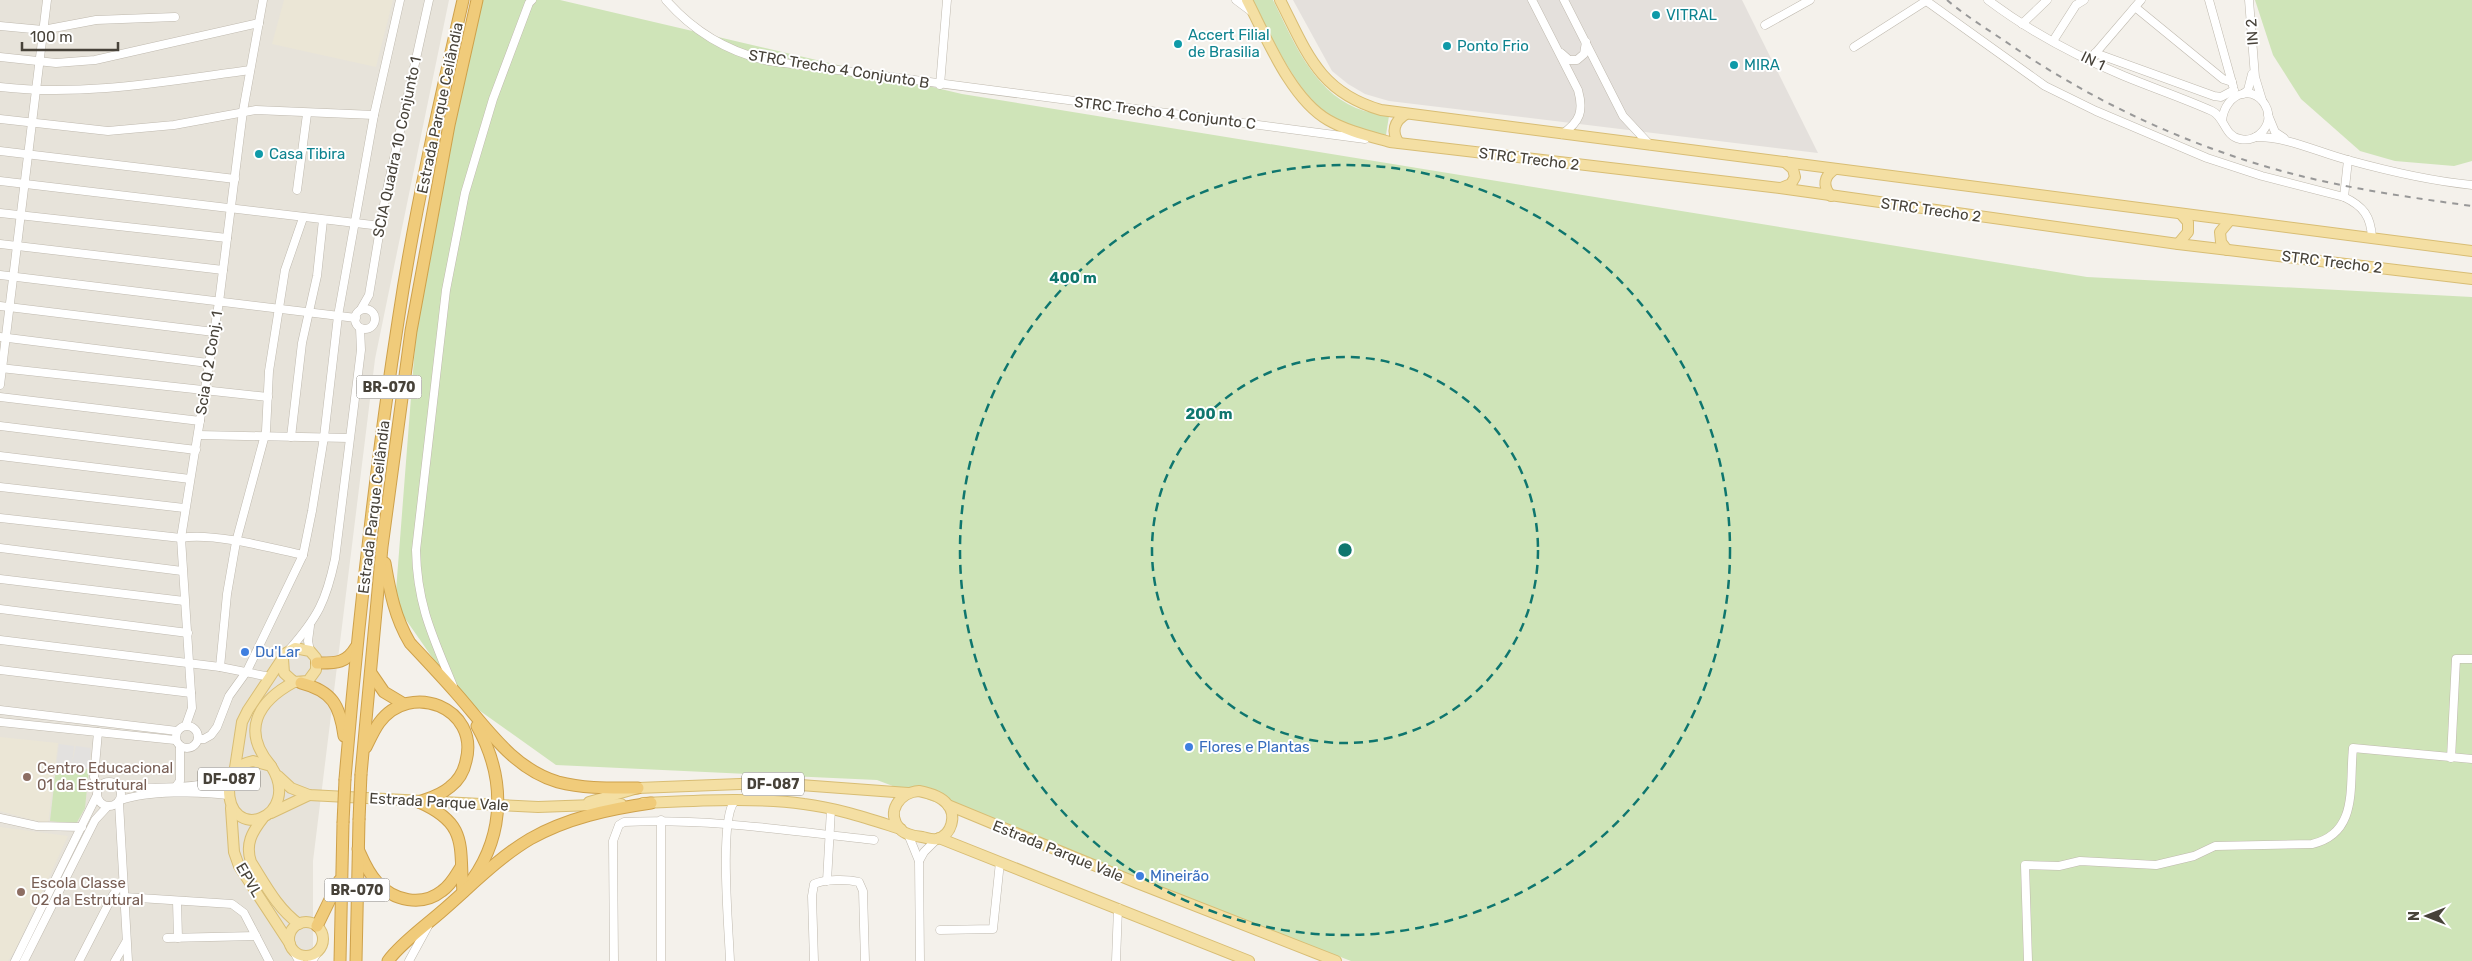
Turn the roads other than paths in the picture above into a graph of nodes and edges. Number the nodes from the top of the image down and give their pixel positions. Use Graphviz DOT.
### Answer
graph roads {
  1 [pos="47,0"];
  2 [pos="263,0"];
  3 [pos="400,0"];
  4 [pos="429,0"];
  5 [pos="463,0"];
  6 [pos="477,0"];
  7 [pos="666,0"];
  8 [pos="947,0"];
  9 [pos="1236,0"];
  10 [pos="1248,0"];
  11 [pos="1280,0"];
  12 [pos="1532,0"];
  13 [pos="1564,0"];
  14 [pos="1810,0"];
  15 [pos="1925,0"];
  16 [pos="1988,0"];
  17 [pos="2046,0"];
  18 [pos="2084,0"];
  19 [pos="2141,0"];
  20 [pos="2209,0"];
  21 [pos="2249,0"];
  22 [pos="530,1"];
  23 [pos="2135,7"];
  24 [pos="1254,13"];
  25 [pos="175,17"];
  26 [pos="259,23"];
  27 [pos="2022,24"];
  28 [pos="1765,25"];
  29 [pos="0,26"];
  30 [pos="43,30"];
  31 [pos="2053,41"];
  32 [pos="1586,42"];
  33 [pos="1854,47"];
  34 [pos="1558,50"];
  35 [pos="2096,53"];
  36 [pos="0,56"];
  37 [pos="2090,60"];
  38 [pos="40,62"];
  39 [pos="2254,64"];
  40 [pos="250,70"];
  41 [pos="2232,82"];
  42 [pos="940,85"];
  43 [pos="0,87"];
  44 [pos="37,92"];
  45 [pos="2236,95"];
  46 [pos="2262,100"];
  47 [pos="2205,108"];
  48 [pos="243,112"];
  49 [pos="307,114"];
  50 [pos="1406,114"];
  51 [pos="2268,114"];
  52 [pos="374,115"];
  53 [pos="0,119"];
  54 [pos="2222,121"];
  55 [pos="34,124"];
  56 [pos="1562,134"];
  57 [pos="2256,137"];
  58 [pos="2287,140"];
  59 [pos="1394,143"];
  60 [pos="1650,145"];
  61 [pos="0,150"];
  62 [pos="29,154"];
  63 [pos="2348,160"];
  64 [pos="1784,162"];
  65 [pos="1835,169"];
  66 [pos="235,179"];
  67 [pos="0,182"];
  68 [pos="25,185"];
  69 [pos="2472,185"];
  70 [pos="1780,188"];
  71 [pos="297,190"];
  72 [pos="1831,196"];
  73 [pos="2344,197"];
  74 [pos="231,209"];
  75 [pos="0,213"];
  76 [pos="2182,215"];
  77 [pos="22,216"];
  78 [pos="304,218"];
  79 [pos="323,220"];
  80 [pos="2230,220"];
  81 [pos="355,223"];
  82 [pos="381,226"];
  83 [pos="227,238"];
  84 [pos="2372,238"];
  85 [pos="0,244"];
  86 [pos="2178,244"];
  87 [pos="18,247"];
  88 [pos="2227,250"];
  89 [pos="2472,251"];
  90 [pos="223,270"];
  91 [pos="0,275"];
  92 [pos="15,277"];
  93 [pos="2472,280"];
  94 [pos="369,295"];
  95 [pos="219,302"];
  96 [pos="0,306"];
  97 [pos="10,307"];
  98 [pos="279,308"];
  99 [pos="361,309"];
  100 [pos="372,311"];
  101 [pos="308,312"];
  102 [pos="338,316"];
  103 [pos="356,318"];
  104 [pos="370,327"];
  105 [pos="360,328"];
  106 [pos="214,332"];
  107 [pos="3,337"];
  108 [pos="361,350"];
  109 [pos="208,363"];
  110 [pos="1,368"];
  111 [pos="0,385"];
  112 [pos="204,391"];
  113 [pos="0,397"];
  114 [pos="268,397"];
  115 [pos="200,420"];
  116 [pos="0,426"];
  117 [pos="198,435"];
  118 [pos="291,436"];
  119 [pos="324,437"];
  120 [pos="264,438"];
  121 [pos="349,438"];
  122 [pos="196,450"];
  123 [pos="0,456"];
  124 [pos="190,480"];
  125 [pos="0,487"];
  126 [pos="184,508"];
  127 [pos="0,518"];
  128 [pos="181,538"];
  129 [pos="236,542"];
  130 [pos="382,547"];
  131 [pos="0,548"];
  132 [pos="303,555"];
  133 [pos="182,571"];
  134 [pos="0,579"];
  135 [pos="184,601"];
  136 [pos="0,609"];
  137 [pos="310,626"];
  138 [pos="188,633"];
  139 [pos="0,640"];
  140 [pos="357,646"];
  141 [pos="310,651"];
  142 [pos="284,656"];
  143 [pos="2472,659"];
  144 [pos="317,663"];
  145 [pos="190,664"];
  146 [pos="220,667"];
  147 [pos="0,670"];
  148 [pos="247,671"];
  149 [pos="371,673"];
  150 [pos="270,677"];
  151 [pos="297,683"];
  152 [pos="456,693"];
  153 [pos="191,694"];
  154 [pos="404,704"];
  155 [pos="0,710"];
  156 [pos="0,722"];
  157 [pos="186,726"];
  158 [pos="177,730"];
  159 [pos="98,732"];
  160 [pos="198,739"];
  161 [pos="180,745"];
  162 [pos="362,755"];
  163 [pos="347,756"];
  164 [pos="2452,758"];
  165 [pos="2472,759"];
  166 [pos="272,766"];
  167 [pos="235,768"];
  168 [pos="278,776"];
  169 [pos="229,778"];
  170 [pos="177,785"];
  171 [pos="188,785"];
  172 [pos="119,786"];
  173 [pos="638,788"];
  174 [pos="97,791"];
  175 [pos="908,793"];
  176 [pos="228,795"];
  177 [pos="309,795"];
  178 [pos="419,802"];
  179 [pos="651,803"];
  180 [pos="115,804"];
  181 [pos="948,804"];
  182 [pos="500,805"];
  183 [pos="730,805"];
  184 [pos="570,807"];
  185 [pos="231,808"];
  186 [pos="831,809"];
  187 [pos="266,816"];
  188 [pos="0,818"];
  189 [pos="659,821"];
  190 [pos="728,824"];
  191 [pos="82,828"];
  192 [pos="904,832"];
  193 [pos="829,835"];
  194 [pos="938,839"];
  195 [pos="874,840"];
  196 [pos="358,849"];
  197 [pos="919,861"];
  198 [pos="1000,862"];
  199 [pos="461,867"];
  200 [pos="342,874"];
  201 [pos="123,881"];
  202 [pos="826,881"];
  203 [pos="463,892"];
  204 [pos="124,897"];
  205 [pos="177,901"];
  206 [pos="1118,908"];
  207 [pos="433,919"];
  208 [pos="299,924"];
  209 [pos="317,926"];
  210 [pos="940,930"];
  211 [pos="256,936"];
  212 [pos="168,938"];
  213 [pos="178,938"];
  214 [pos="127,940"];
  215 [pos="292,947"];
  216 [pos="314,957"];
  217 [pos="15,961"];
  218 [pos="24,961"];
  219 [pos="79,961"];
  220 [pos="115,961"];
  221 [pos="128,961"];
  222 [pos="269,961"];
  223 [pos="298,961"];
  224 [pos="340,961"];
  225 [pos="356,961"];
  226 [pos="388,961"];
  227 [pos="409,961"];
  228 [pos="614,961"];
  229 [pos="661,961"];
  230 [pos="730,961"];
  231 [pos="814,961"];
  232 [pos="865,961"];
  233 [pos="920,961"];
  234 [pos="1116,961"];
  235 [pos="1249,961"];
  236 [pos="1336,961"];
  237 [pos="2028,961"];
  1 -- 30 [label="street"];
  2 -- 26 [label="street, Scia Q 2 Conj. 1"];
  3 -- 52 [label="street"];
  4 -- 82 [label="street, SCIA Quadra 10 Conjunto 1"];
  5 -- 140 [label="highway, Estrada Parque Ceilândia / BR-070"];
  6 -- 130 [label="highway, Estrada Parque Ceilândia / BR-070"];
  7 -- 42 [label="street, STRC Trecho 4 Conjunto B"];
  8 -- 42 [label="street"];
  9 -- 24 [label="street"];
  10 -- 24 [label="main road, STRC Trecho 2"];
  11 -- 50 [label="main road, STRC Trecho 2"];
  12 -- 34 [label="street"];
  13 -- 32 [label="street"];
  14 -- 28 [label="street"];
  15 -- 33 [label="street"];
  15 -- 73 [label="street"];
  16 -- 27 [label="street, IN 1"];
  17 -- 27 [label="street"];
  18 -- 31 [label="street"];
  19 -- 23 [label="street"];
  20 -- 41 [label="street"];
  21 -- 39 [label="street, IN 2"];
  22 -- 152 [label="street"];
  23 -- 35 [label="street"];
  23 -- 41 [label="street"];
  24 -- 59 [label="main road, STRC Trecho 2"];
  25 -- 30 [label="street"];
  26 -- 38 [label="street"];
  26 -- 40 [label="street, Scia Q 2 Conj. 1"];
  27 -- 31 [label="street, IN 1"];
  29 -- 30 [label="street"];
  30 -- 38 [label="street"];
  31 -- 37 [label="street, IN 1"];
  32 -- 34 [label="street"];
  32 -- 60 [label="street"];
  34 -- 56 [label="street"];
  35 -- 37 [label="street"];
  35 -- 45 [label="street"];
  36 -- 38 [label="street"];
  37 -- 47 [label="street, IN 1"];
  38 -- 44 [label="street"];
  39 -- 45 [label="street"];
  39 -- 46 [label="street, IN 2"];
  40 -- 44 [label="street"];
  40 -- 48 [label="street, Scia Q 2 Conj. 1"];
  41 -- 45 [label="street"];
  42 -- 59 [label="street, STRC Trecho 4 Conjunto C"];
  43 -- 44 [label="street"];
  44 -- 55 [label="street"];
  45 -- 46 [label="street"];
  45 -- 47 [label="street"];
  45 -- 54 [label="street"];
  46 -- 51 [label="street"];
  47 -- 54 [label="street, IN 1"];
  48 -- 49 [label="street"];
  48 -- 55 [label="street"];
  48 -- 66 [label="street, Scia Q 2 Conj. 1"];
  49 -- 52 [label="street"];
  49 -- 71 [label="street"];
  50 -- 56 [label="main road, STRC Trecho 2"];
  50 -- 59 [label="main road"];
  51 -- 57 [label="street"];
  51 -- 58 [label="street"];
  52 -- 81 [label="street"];
  53 -- 55 [label="street"];
  54 -- 57 [label="street"];
  55 -- 62 [label="street"];
  56 -- 60 [label="main road, STRC Trecho 2"];
  57 -- 58 [label="street"];
  58 -- 63 [label="street"];
  59 -- 70 [label="main road, STRC Trecho 2"];
  60 -- 64 [label="main road, STRC Trecho 2"];
  61 -- 62 [label="street"];
  62 -- 66 [label="street"];
  62 -- 68 [label="street"];
  63 -- 69 [label="street"];
  63 -- 73 [label="street"];
  64 -- 65 [label="main road, STRC Trecho 2"];
  64 -- 70 [label="main road"];
  65 -- 72 [label="main road"];
  65 -- 76 [label="main road, STRC Trecho 2"];
  66 -- 74 [label="street, Scia Q 2 Conj. 1"];
  67 -- 68 [label="street"];
  68 -- 74 [label="street"];
  68 -- 77 [label="street"];
  70 -- 72 [label="main road, STRC Trecho 2"];
  72 -- 86 [label="main road, STRC Trecho 2"];
  73 -- 84 [label="street"];
  74 -- 78 [label="street"];
  74 -- 83 [label="street, Scia Q 2 Conj. 1"];
  75 -- 77 [label="street"];
  76 -- 80 [label="main road, STRC Trecho 2"];
  76 -- 86 [label="main road"];
  77 -- 83 [label="street"];
  77 -- 87 [label="street"];
  78 -- 79 [label="street"];
  78 -- 98 [label="street"];
  79 -- 81 [label="street"];
  79 -- 101 [label="street"];
  80 -- 84 [label="main road, STRC Trecho 2"];
  80 -- 88 [label="main road"];
  81 -- 82 [label="street"];
  81 -- 102 [label="street"];
  82 -- 94 [label="street, SCIA Quadra 10 Conjunto 1"];
  83 -- 90 [label="street, Scia Q 2 Conj. 1"];
  84 -- 89 [label="main road, STRC Trecho 2"];
  85 -- 87 [label="street"];
  86 -- 88 [label="main road, STRC Trecho 2"];
  87 -- 90 [label="street"];
  87 -- 92 [label="street"];
  88 -- 93 [label="main road, STRC Trecho 2"];
  90 -- 95 [label="street, Scia Q 2 Conj. 1"];
  91 -- 92 [label="street"];
  92 -- 95 [label="street"];
  92 -- 97 [label="street"];
  94 -- 99 [label="street, SCIA Quadra 10 Conjunto 1"];
  94 -- 100 [label="street, SCIA Quadra 10 Conjunto 1"];
  95 -- 98 [label="street"];
  95 -- 106 [label="street, Scia Q 2 Conj. 1"];
  96 -- 97 [label="street"];
  97 -- 106 [label="street"];
  97 -- 107 [label="street"];
  98 -- 101 [label="street"];
  98 -- 114 [label="street"];
  99 -- 100 [label="street"];
  99 -- 103 [label="street"];
  100 -- 104 [label="street"];
  101 -- 102 [label="street"];
  101 -- 118 [label="street"];
  102 -- 103 [label="street"];
  102 -- 119 [label="street"];
  103 -- 105 [label="street"];
  104 -- 105 [label="street"];
  104 -- 108 [label="street"];
  105 -- 108 [label="street"];
  106 -- 109 [label="street, Scia Q 2 Conj. 1"];
  107 -- 109 [label="street"];
  107 -- 110 [label="street"];
  108 -- 121 [label="street"];
  109 -- 112 [label="street, Scia Q 2 Conj. 1"];
  110 -- 111 [label="street"];
  110 -- 112 [label="street"];
  112 -- 114 [label="street"];
  112 -- 115 [label="street, Scia Q 2 Conj. 1"];
  113 -- 115 [label="street"];
  114 -- 120 [label="street"];
  115 -- 117 [label="street, Scia Q 2 Conj. 1"];
  116 -- 122 [label="street"];
  117 -- 120 [label="street"];
  117 -- 122 [label="street, Scia Q 2 Conj. 1"];
  118 -- 119 [label="street"];
  118 -- 120 [label="street"];
  119 -- 121 [label="street"];
  119 -- 132 [label="street"];
  120 -- 129 [label="street"];
  121 -- 137 [label="street"];
  122 -- 124 [label="street, Scia Q 2 Conj. 1"];
  123 -- 124 [label="street"];
  124 -- 126 [label="street, Scia Q 2 Conj. 1"];
  125 -- 126 [label="street"];
  126 -- 128 [label="street, Scia Q 2 Conj. 1"];
  127 -- 128 [label="street"];
  128 -- 129 [label="street"];
  128 -- 133 [label="street, Scia Q 2 Conj. 1"];
  129 -- 132 [label="street"];
  129 -- 146 [label="street"];
  130 -- 149 [label="highway, Estrada Parque Ceilândia / BR-070"];
  130 -- 152 [label="highway"];
  131 -- 133 [label="street"];
  132 -- 148 [label="street"];
  133 -- 135 [label="street, Scia Q 2 Conj. 1"];
  134 -- 135 [label="street"];
  135 -- 138 [label="street, Scia Q 2 Conj. 1"];
  136 -- 138 [label="street"];
  137 -- 141 [label="street"];
  137 -- 142 [label="street"];
  138 -- 145 [label="street, Scia Q 2 Conj. 1"];
  139 -- 145 [label="street"];
  140 -- 144 [label="highway"];
  140 -- 163 [label="highway, Estrada Parque Ceilândia / BR-070"];
  141 -- 142 [label="main road"];
  141 -- 144 [label="main road"];
  142 -- 150 [label="main road"];
  142 -- 151 [label="main road"];
  143 -- 164 [label="street"];
  144 -- 151 [label="main road"];
  145 -- 146 [label="street"];
  145 -- 153 [label="street, Scia Q 2 Conj. 1"];
  146 -- 148 [label="street"];
  147 -- 153 [label="street"];
  148 -- 150 [label="street"];
  148 -- 160 [label="street"];
  149 -- 154 [label="highway"];
  149 -- 162 [label="highway, Estrada Parque Ceilândia / BR-070"];
  150 -- 167 [label="main road"];
  151 -- 163 [label="highway"];
  151 -- 166 [label="main road"];
  152 -- 173 [label="highway"];
  152 -- 182 [label="highway"];
  153 -- 157 [label="street, Scia Q 2 Conj. 1"];
  154 -- 162 [label="highway"];
  154 -- 178 [label="highway"];
  155 -- 158 [label="street"];
  156 -- 159 [label="street"];
  157 -- 158 [label="street"];
  157 -- 160 [label="street"];
  158 -- 161 [label="street"];
  159 -- 161 [label="street"];
  159 -- 174 [label="street"];
  160 -- 161 [label="street"];
  161 -- 170 [label="street"];
  161 -- 171 [label="street"];
  162 -- 196 [label="highway, Estrada Parque Ceilândia / BR-070, bridge"];
  163 -- 200 [label="highway, Estrada Parque Ceilândia / BR-070, bridge"];
  164 -- 165 [label="street"];
  164 -- 237 [label="street"];
  166 -- 167 [label="main road, DF-087"];
  166 -- 168 [label="main road, DF-087"];
  167 -- 169 [label="main road, DF-087"];
  168 -- 177 [label="main road, Estrada Parque Vale / DF-087"];
  168 -- 187 [label="main road, DF-087"];
  169 -- 171 [label="street"];
  169 -- 176 [label="main road, DF-087"];
  170 -- 171 [label="street"];
  170 -- 172 [label="street"];
  172 -- 174 [label="street"];
  172 -- 180 [label="street"];
  173 -- 175 [label="main road, Estrada Parque Vale / DF-087"];
  173 -- 184 [label="main road, Estrada Parque Vale / DF-087"];
  174 -- 180 [label="street"];
  174 -- 191 [label="street"];
  175 -- 181 [label="main road, DF-087"];
  175 -- 192 [label="main road"];
  176 -- 180 [label="street"];
  176 -- 185 [label="main road, DF-087"];
  177 -- 178 [label="main road, Estrada Parque Vale / DF-087"];
  177 -- 187 [label="main road, Estrada Parque Vale / DF-087"];
  178 -- 182 [label="main road, Estrada Parque Vale / DF-087"];
  178 -- 199 [label="highway"];
  179 -- 183 [label="main road, Estrada Parque Vale / DF-087"];
  179 -- 184 [label="main road, Estrada Parque Vale / DF-087"];
  179 -- 203 [label="highway"];
  180 -- 201 [label="street"];
  180 -- 218 [label="street"];
  181 -- 194 [label="main road"];
  181 -- 236 [label="main road, Estrada Parque Vale / DF-087"];
  182 -- 184 [label="main road, Estrada Parque Vale / DF-087"];
  182 -- 203 [label="highway"];
  183 -- 186 [label="main road, Estrada Parque Vale / DF-087"];
  183 -- 190 [label="street"];
  185 -- 187 [label="main road, DF-087"];
  185 -- 215 [label="main road, EPVL"];
  186 -- 192 [label="main road, Estrada Parque Vale / DF-087"];
  186 -- 193 [label="street"];
  187 -- 208 [label="main road, EPVL"];
  188 -- 191 [label="street"];
  189 -- 190 [label="street"];
  189 -- 228 [label="street"];
  189 -- 229 [label="street"];
  190 -- 193 [label="street"];
  190 -- 230 [label="street"];
  191 -- 217 [label="street"];
  192 -- 194 [label="main road, DF-087"];
  192 -- 197 [label="street"];
  193 -- 195 [label="street"];
  193 -- 202 [label="street"];
  194 -- 197 [label="street"];
  194 -- 198 [label="main road, Estrada Parque Vale / DF-087"];
  196 -- 199 [label="highway"];
  196 -- 225 [label="highway, Estrada Parque Ceilândia / BR-070"];
  197 -- 233 [label="street"];
  198 -- 206 [label="main road, Estrada Parque Vale / DF-087"];
  198 -- 210 [label="street"];
  199 -- 203 [label="highway"];
  200 -- 209 [label="highway"];
  200 -- 224 [label="highway, Estrada Parque Ceilândia / BR-070"];
  201 -- 204 [label="street"];
  201 -- 219 [label="street"];
  202 -- 231 [label="street"];
  202 -- 232 [label="street"];
  203 -- 207 [label="highway"];
  204 -- 205 [label="street"];
  204 -- 214 [label="street"];
  205 -- 211 [label="street"];
  205 -- 213 [label="street"];
  206 -- 234 [label="street"];
  206 -- 235 [label="main road, Estrada Parque Vale / DF-087"];
  207 -- 226 [label="highway"];
  207 -- 227 [label="street"];
  208 -- 209 [label="main road"];
  208 -- 215 [label="main road"];
  209 -- 216 [label="main road"];
  211 -- 213 [label="street"];
  211 -- 222 [label="street"];
  212 -- 213 [label="street"];
  214 -- 220 [label="street"];
  214 -- 221 [label="street"];
  215 -- 216 [label="main road"];
  215 -- 223 [label="street, EPVL"];
}
